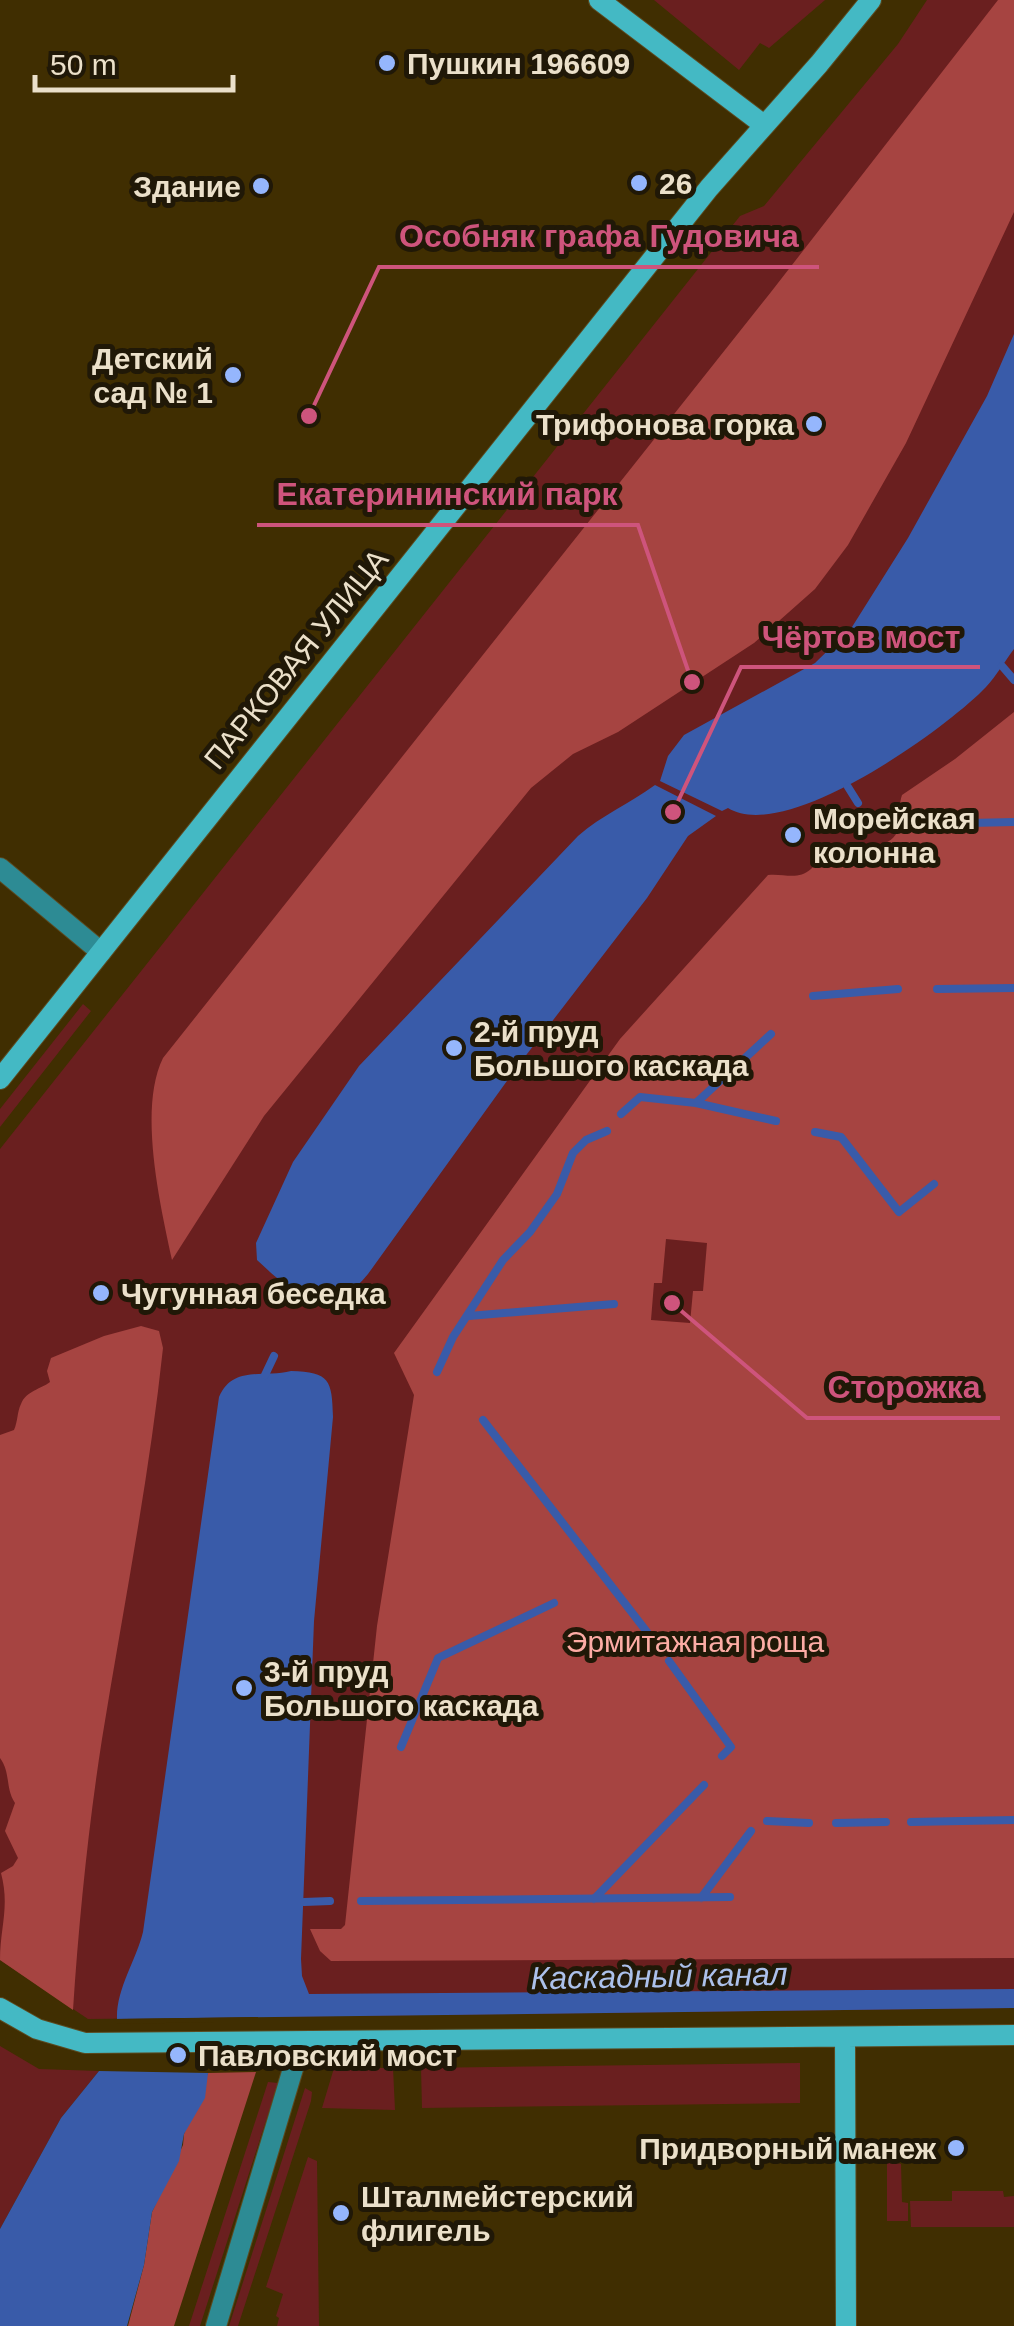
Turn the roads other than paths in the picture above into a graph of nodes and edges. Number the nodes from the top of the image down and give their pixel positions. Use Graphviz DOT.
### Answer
graph roads {
  1 [pos="599,0"];
  2 [pos="871,0"];
  3 [pos="764,124"];
  4 [pos="0,868"];
  5 [pos="101,952"];
  6 [pos="0,1079"];
  7 [pos="0,2008"];
  8 [pos="1014,2035"];
  9 [pos="845,2037"];
  10 [pos="302,2042"];
  11 [pos="216,2326"];
  12 [pos="846,2326"];
  1 -- 3 [label="main road"];
  2 -- 3 [label="main road, ПАРКОВАЯ УЛИЦА"];
  3 -- 5 [label="main road, ПАРКОВАЯ УЛИЦА"];
  4 -- 5 [label="street"];
  5 -- 6 [label="main road, ПАРКОВАЯ УЛИЦА"];
  7 -- 10 [label="main road"];
  8 -- 9 [label="main road"];
  9 -- 10 [label="main road"];
  9 -- 12 [label="main road"];
  10 -- 11 [label="street"];
}
